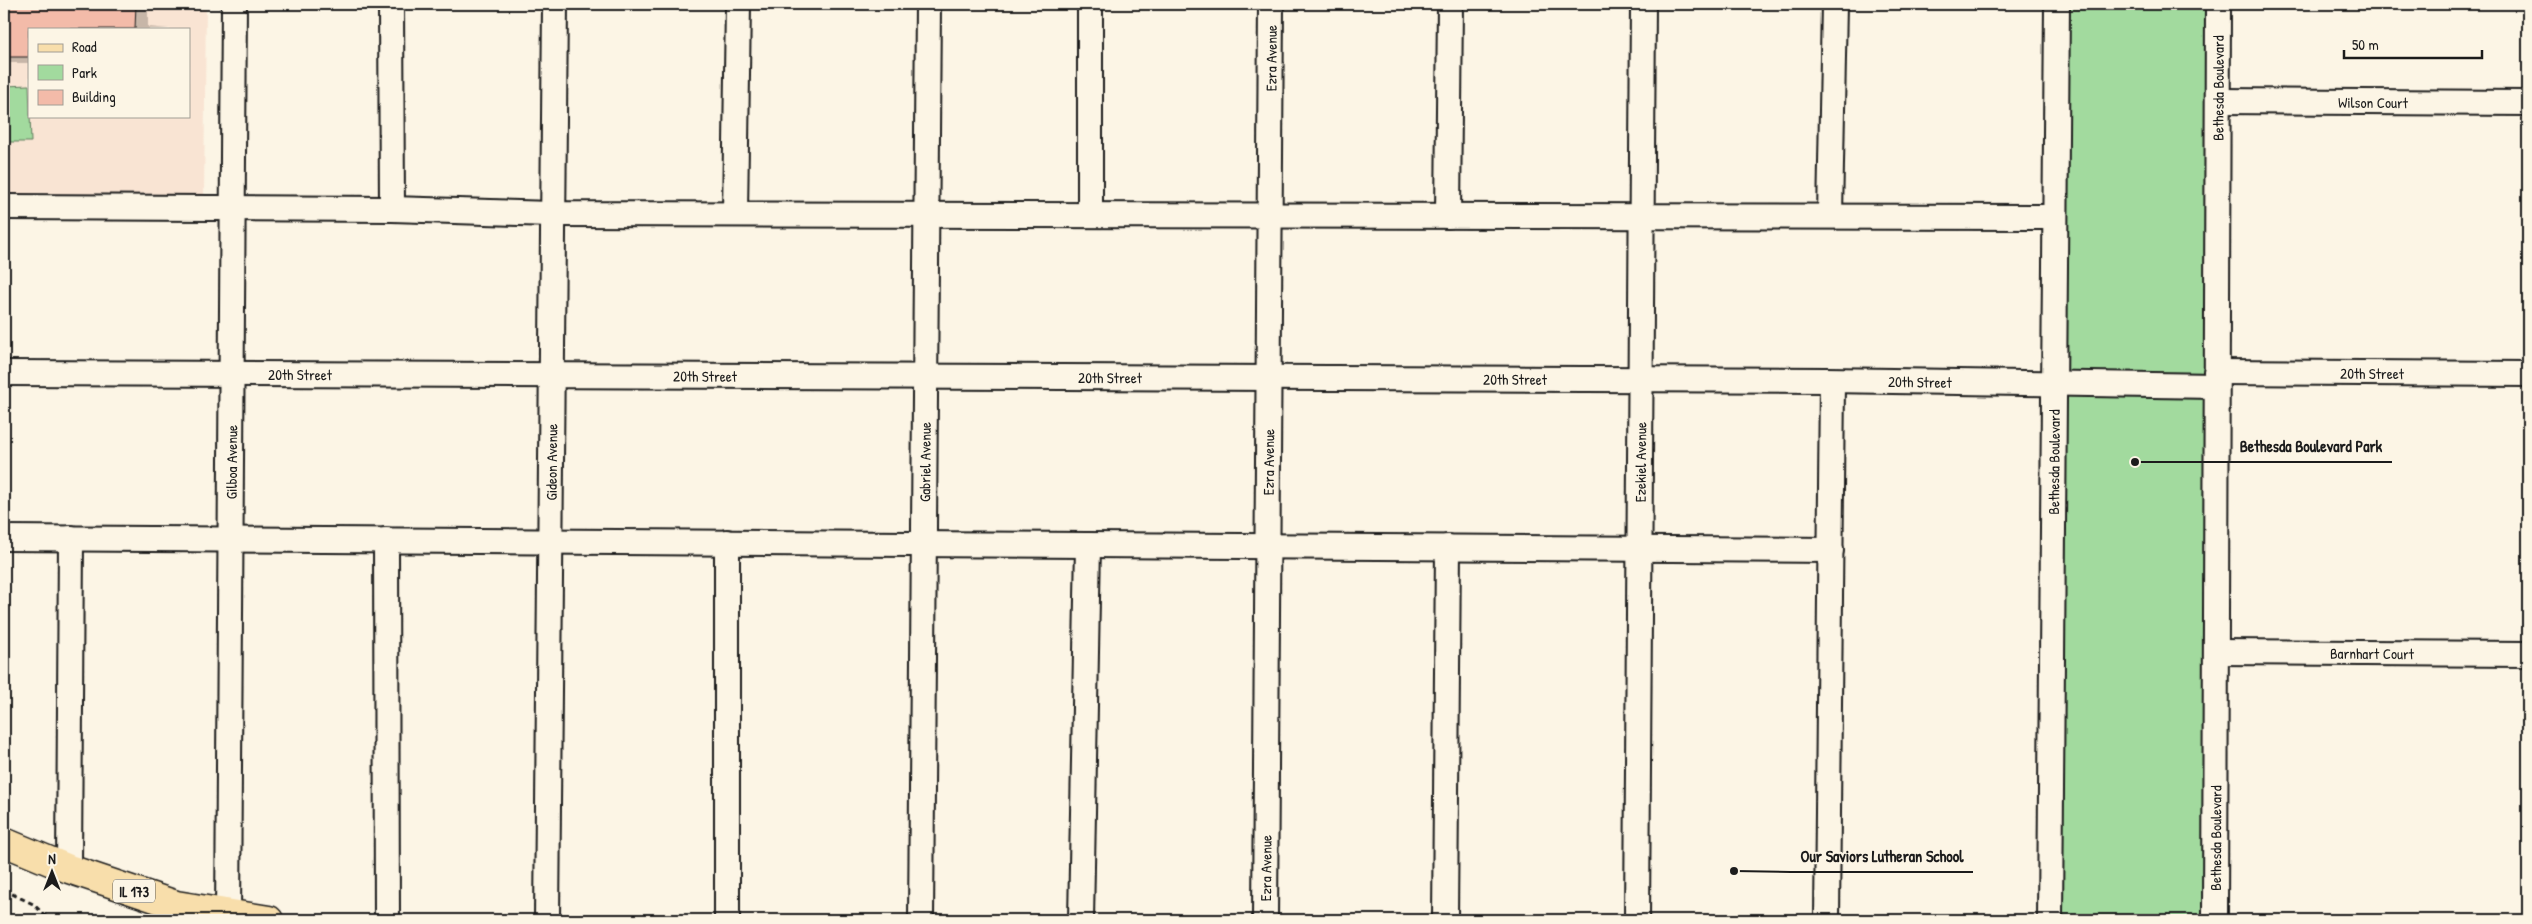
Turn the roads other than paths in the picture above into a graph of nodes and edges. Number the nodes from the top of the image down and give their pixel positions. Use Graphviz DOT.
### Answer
graph roads {
  1 [pos="234,4"];
  2 [pos="391,4"];
  3 [pos="555,4"];
  4 [pos="738,4"];
  5 [pos="928,4"];
  6 [pos="1090,4"];
  7 [pos="1272,4"];
  8 [pos="1450,4"];
  9 [pos="1643,4"];
  10 [pos="1834,4"];
  11 [pos="2056,4"];
  12 [pos="2218,4"];
  13 [pos="2218,101"];
  14 [pos="2528,103"];
  15 [pos="4,207"];
  16 [pos="232,208"];
  17 [pos="392,209"];
  18 [pos="552,214"];
  19 [pos="735,214"];
  20 [pos="926,215"];
  21 [pos="1090,215"];
  22 [pos="1270,215"];
  23 [pos="1448,216"];
  24 [pos="1641,216"];
  25 [pos="1830,216"];
  26 [pos="2054,217"];
  27 [pos="4,373"];
  28 [pos="232,374"];
  29 [pos="2528,374"];
  30 [pos="550,375"];
  31 [pos="926,377"];
  32 [pos="1268,378"];
  33 [pos="2216,379"];
  34 [pos="1640,380"];
  35 [pos="1832,381"];
  36 [pos="2053,384"];
  37 [pos="4,538"];
  38 [pos="71,538"];
  39 [pos="230,539"];
  40 [pos="386,540"];
  41 [pos="550,541"];
  42 [pos="728,542"];
  43 [pos="924,544"];
  44 [pos="1088,545"];
  45 [pos="1268,546"];
  46 [pos="1448,547"];
  47 [pos="1639,548"];
  48 [pos="1831,550"];
  49 [pos="2216,652"];
  50 [pos="2528,654"];
  51 [pos="4,842"];
  52 [pos="69,870"];
  53 [pos="228,917"];
  54 [pos="269,920"];
  55 [pos="387,920"];
  56 [pos="547,920"];
  57 [pos="727,920"];
  58 [pos="921,920"];
  59 [pos="1081,920"];
  60 [pos="1265,920"];
  61 [pos="1445,920"];
  62 [pos="1637,920"];
  63 [pos="1827,920"];
  64 [pos="2050,920"];
  65 [pos="2214,920"];
  1 -- 16 [label="street, Gilboa Avenue"];
  2 -- 17 [label="street"];
  3 -- 18 [label="street, Gideon Avenue"];
  4 -- 19 [label="street"];
  5 -- 20 [label="street, Gabriel Avenue"];
  6 -- 21 [label="street"];
  7 -- 22 [label="street, Ezra Avenue"];
  8 -- 23 [label="street"];
  9 -- 24 [label="street, Ezekiel Avenue"];
  10 -- 25 [label="street"];
  11 -- 26 [label="street, Bethesda Boulevard"];
  12 -- 13 [label="street, Bethesda Boulevard"];
  13 -- 14 [label="street, Wilson Court"];
  13 -- 33 [label="street, Bethesda Boulevard"];
  15 -- 16 [label="street"];
  16 -- 17 [label="street"];
  16 -- 28 [label="street, Gilboa Avenue"];
  17 -- 18 [label="street"];
  18 -- 19 [label="street"];
  18 -- 30 [label="street, Gideon Avenue"];
  19 -- 20 [label="street"];
  20 -- 21 [label="street"];
  20 -- 31 [label="street, Gabriel Avenue"];
  21 -- 22 [label="street"];
  22 -- 23 [label="street"];
  22 -- 32 [label="street, Ezra Avenue"];
  23 -- 24 [label="street"];
  24 -- 25 [label="street"];
  24 -- 34 [label="street, Ezekiel Avenue"];
  25 -- 26 [label="street"];
  26 -- 36 [label="street, Bethesda Boulevard"];
  27 -- 28 [label="street, 20th Street"];
  28 -- 30 [label="street, 20th Street"];
  28 -- 39 [label="street, Gilboa Avenue"];
  29 -- 33 [label="street, 20th Street"];
  30 -- 31 [label="street, 20th Street"];
  30 -- 41 [label="street, Gideon Avenue"];
  31 -- 32 [label="street, 20th Street"];
  31 -- 43 [label="street, Gabriel Avenue"];
  32 -- 34 [label="street, 20th Street"];
  32 -- 45 [label="street, Ezra Avenue"];
  33 -- 36 [label="street, 20th Street"];
  33 -- 49 [label="street, Bethesda Boulevard"];
  34 -- 35 [label="street, 20th Street"];
  34 -- 47 [label="street, Ezekiel Avenue"];
  35 -- 36 [label="street, 20th Street"];
  35 -- 48 [label="street"];
  36 -- 64 [label="street, Bethesda Boulevard"];
  37 -- 38 [label="street"];
  38 -- 39 [label="street"];
  38 -- 52 [label="street"];
  39 -- 40 [label="street"];
  39 -- 53 [label="street, Gilboa Avenue"];
  40 -- 41 [label="street"];
  40 -- 55 [label="street"];
  41 -- 42 [label="street"];
  41 -- 56 [label="street, Gideon Avenue"];
  42 -- 43 [label="street"];
  42 -- 57 [label="street"];
  43 -- 44 [label="street"];
  43 -- 58 [label="street, Gabriel Avenue"];
  44 -- 45 [label="street"];
  44 -- 59 [label="street"];
  45 -- 46 [label="street"];
  45 -- 60 [label="street, Ezra Avenue"];
  46 -- 47 [label="street"];
  46 -- 61 [label="street"];
  47 -- 48 [label="street"];
  47 -- 62 [label="street, Ezekiel Avenue"];
  48 -- 63 [label="street"];
  49 -- 50 [label="street, Barnhart Court"];
  49 -- 65 [label="street, Bethesda Boulevard"];
  51 -- 52 [label="main road, IL 173"];
  52 -- 53 [label="main road, IL 173"];
  53 -- 54 [label="main road, IL 173"];
}
